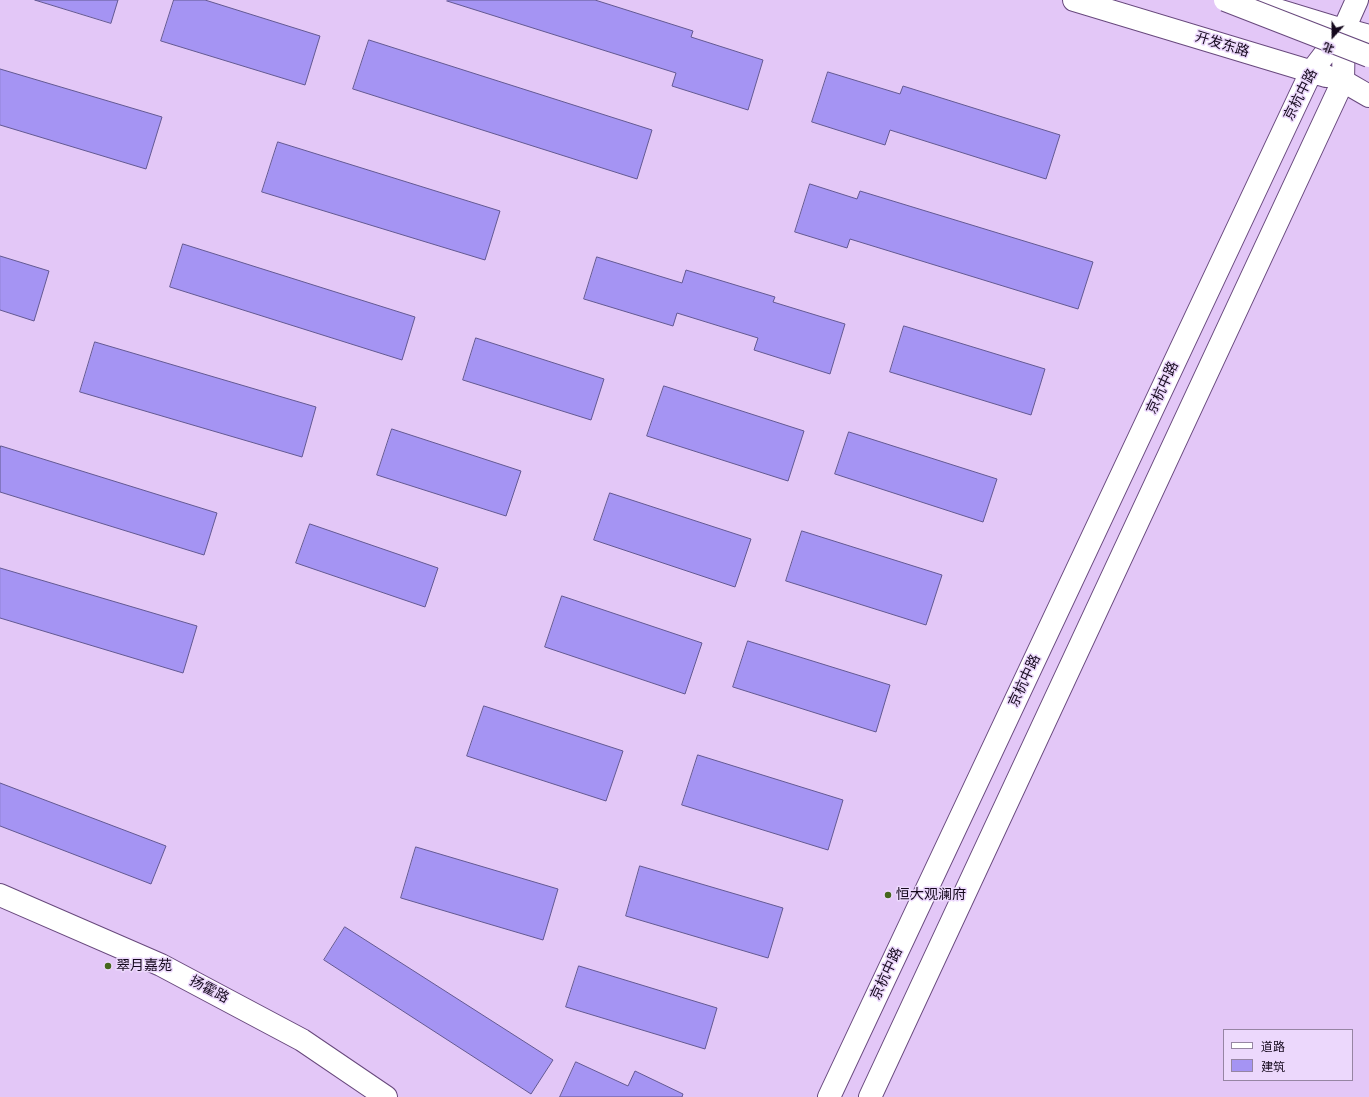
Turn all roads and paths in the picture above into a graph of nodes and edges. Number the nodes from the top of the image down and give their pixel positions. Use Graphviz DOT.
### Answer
graph roads {
  1 [pos="1074,0"];
  2 [pos="1224,0"];
  3 [pos="1244,0"];
  4 [pos="1357,0"];
  5 [pos="1344,29"];
  6 [pos="1369,37"];
  7 [pos="1369,56"];
  8 [pos="1311,72"];
  9 [pos="1343,81"];
  10 [pos="1369,92"];
  11 [pos="1369,96"];
  12 [pos="0,895"];
  13 [pos="386,1097"];
  14 [pos="829,1097"];
  15 [pos="870,1097"];
  1 -- 8 [label="main road, 开发东路"];
  2 -- 7 [label="main road, bridge"];
  3 -- 5 [label="main road"];
  4 -- 5 [label="main road"];
  5 -- 6 [label="main road"];
  5 -- 8 [label="main road, 京杭中路"];
  5 -- 9 [label="main road"];
  8 -- 9 [label="main road, 开发东路"];
  8 -- 14 [label="main road, 京杭中路"];
  9 -- 10 [label="main road, 开发东路"];
  9 -- 11 [label="main road"];
  9 -- 15 [label="main road"];
  12 -- 13 [label="main road, 扬霍路"];
}
